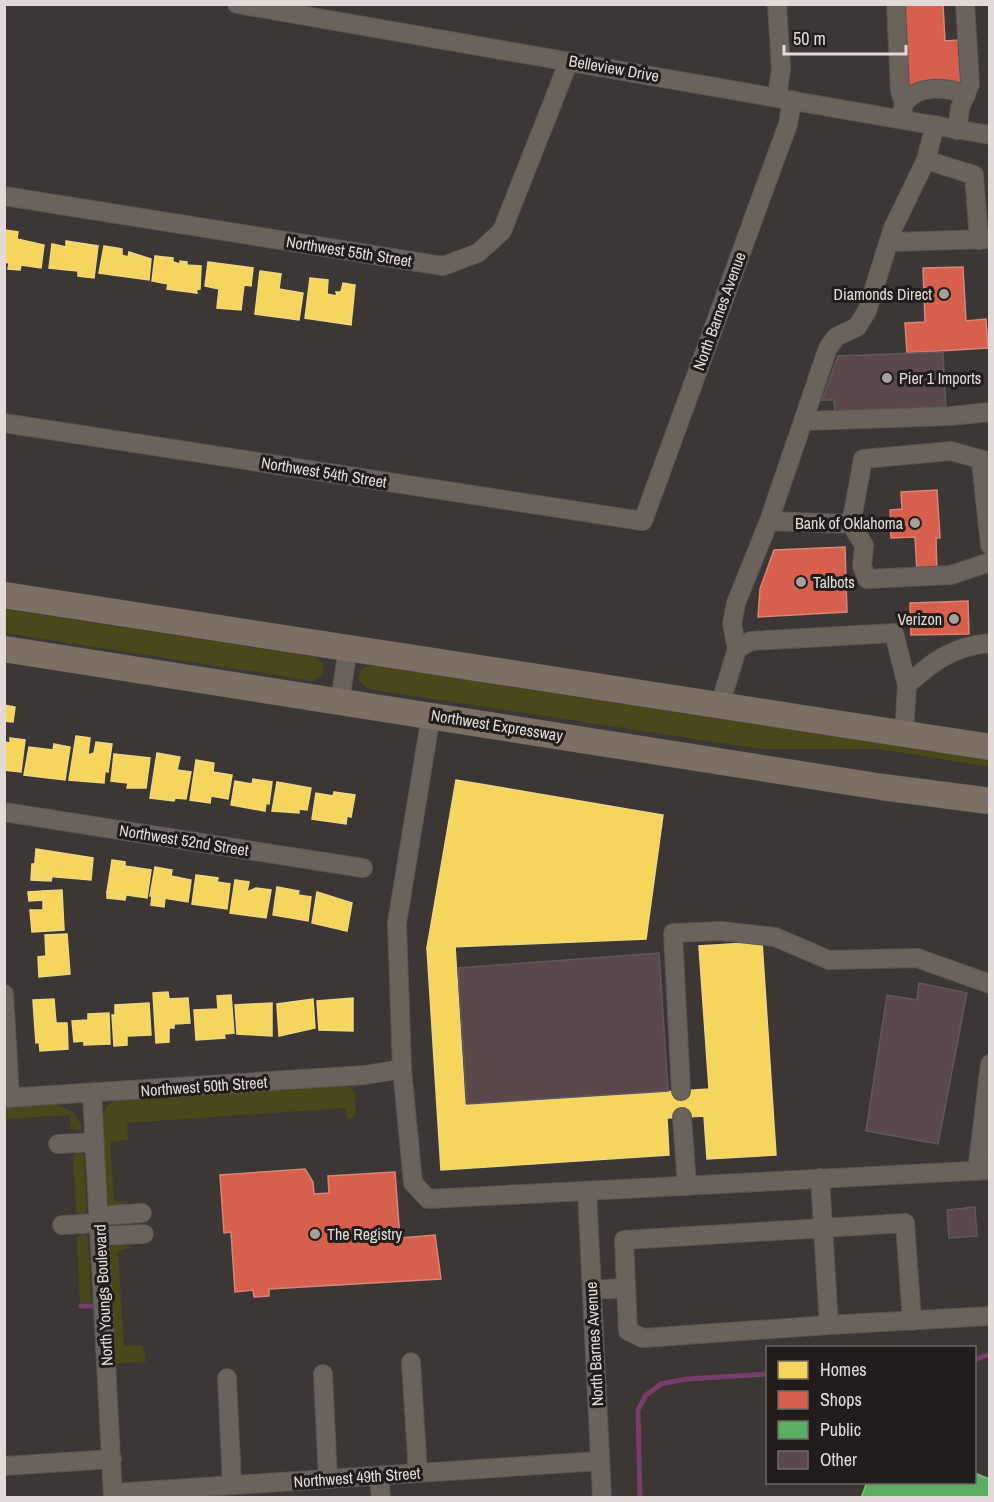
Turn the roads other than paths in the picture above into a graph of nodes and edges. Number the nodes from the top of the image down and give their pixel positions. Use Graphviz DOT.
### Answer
graph roads {
  1 [pos="237,4"];
  2 [pos="777,4"];
  3 [pos="896,4"];
  4 [pos="965,4"];
  5 [pos="569,60"];
  6 [pos="966,94"];
  7 [pos="784,99"];
  8 [pos="902,111"];
  9 [pos="935,126"];
  10 [pos="957,129"];
  11 [pos="990,135"];
  12 [pos="926,160"];
  13 [pos="4,196"];
  14 [pos="984,239"];
  15 [pos="889,242"];
  16 [pos="990,412"];
  17 [pos="804,421"];
  18 [pos="4,423"];
  19 [pos="985,462"];
  20 [pos="643,521"];
  21 [pos="769,521"];
  22 [pos="851,524"];
  23 [pos="990,545"];
  24 [pos="990,562"];
  25 [pos="4,595"];
  26 [pos="990,642"];
  27 [pos="348,648"];
  28 [pos="4,649"];
  29 [pos="737,649"];
  30 [pos="905,679"];
  31 [pos="340,702"];
  32 [pos="720,705"];
  33 [pos="431,715"];
  34 [pos="904,734"];
  35 [pos="988,745"];
  36 [pos="990,801"];
  37 [pos="4,812"];
  38 [pos="363,868"];
  39 [pos="990,984"];
  40 [pos="4,994"];
  41 [pos="990,1064"];
  42 [pos="402,1069"];
  43 [pos="681,1091"];
  44 [pos="92,1094"];
  45 [pos="7,1098"];
  46 [pos="682,1117"];
  47 [pos="95,1142"];
  48 [pos="58,1144"];
  49 [pos="983,1170"];
  50 [pos="820,1178"];
  51 [pos="687,1186"];
  52 [pos="587,1191"];
  53 [pos="142,1213"];
  54 [pos="62,1225"];
  55 [pos="99,1225"];
  56 [pos="824,1230"];
  57 [pos="144,1234"];
  58 [pos="626,1288"];
  59 [pos="592,1290"];
  60 [pos="990,1316"];
  61 [pos="912,1321"];
  62 [pos="829,1325"];
  63 [pos="411,1362"];
  64 [pos="323,1374"];
  65 [pos="227,1378"];
  66 [pos="112,1459"];
  67 [pos="600,1461"];
  68 [pos="4,1466"];
  69 [pos="418,1473"];
  70 [pos="380,1476"];
  71 [pos="328,1479"];
  72 [pos="229,1489"];
  73 [pos="113,1495"];
  74 [pos="381,1497"];
  75 [pos="602,1497"];
  1 -- 5 [label="street, Belleview Drive"];
  2 -- 7 [label="street, North Barnes Avenue"];
  3 -- 8 [label="street"];
  4 -- 6 [label="street"];
  5 -- 7 [label="street, Belleview Drive"];
  5 -- 13 [label="street, Northwest 55th Street"];
  6 -- 8 [label="street"];
  6 -- 10 [label="street"];
  7 -- 8 [label="street, Belleview Drive"];
  7 -- 20 [label="street, North Barnes Avenue"];
  8 -- 9 [label="street, Belleview Drive"];
  9 -- 10 [label="street, Belleview Drive"];
  9 -- 12 [label="street"];
  10 -- 11 [label="street, Belleview Drive"];
  12 -- 14 [label="street"];
  12 -- 15 [label="street"];
  14 -- 15 [label="street"];
  15 -- 17 [label="street"];
  16 -- 17 [label="street"];
  17 -- 21 [label="street"];
  18 -- 20 [label="street, Northwest 54th Street"];
  19 -- 22 [label="street"];
  19 -- 23 [label="street"];
  21 -- 22 [label="street"];
  21 -- 29 [label="street"];
  22 -- 24 [label="street"];
  25 -- 27 [label="highway"];
  26 -- 30 [label="street"];
  27 -- 31 [label="street"];
  27 -- 32 [label="highway"];
  28 -- 31 [label="highway, Northwest Expressway"];
  29 -- 30 [label="street"];
  29 -- 32 [label="street"];
  30 -- 34 [label="street"];
  31 -- 33 [label="highway, Northwest Expressway"];
  32 -- 34 [label="highway"];
  33 -- 36 [label="highway, Northwest Expressway"];
  33 -- 42 [label="street"];
  34 -- 35 [label="highway"];
  37 -- 38 [label="street, Northwest 52nd Street"];
  39 -- 43 [label="street"];
  40 -- 45 [label="street"];
  41 -- 49 [label="street"];
  42 -- 44 [label="street, Northwest 50th Street"];
  42 -- 52 [label="street"];
  44 -- 45 [label="street, Northwest 50th Street"];
  44 -- 47 [label="street, North Youngs Boulevard"];
  46 -- 51 [label="street"];
  47 -- 48 [label="street"];
  47 -- 55 [label="street, North Youngs Boulevard"];
  49 -- 50 [label="street"];
  50 -- 51 [label="street"];
  50 -- 56 [label="street"];
  51 -- 52 [label="street"];
  52 -- 59 [label="street, North Barnes Avenue"];
  53 -- 55 [label="street"];
  54 -- 55 [label="street"];
  55 -- 57 [label="street"];
  55 -- 66 [label="street, North Youngs Boulevard"];
  56 -- 58 [label="street"];
  56 -- 61 [label="street"];
  56 -- 62 [label="street"];
  58 -- 59 [label="street"];
  58 -- 62 [label="street"];
  59 -- 67 [label="street, North Barnes Avenue"];
  60 -- 61 [label="street"];
  61 -- 62 [label="street"];
  63 -- 69 [label="street"];
  64 -- 71 [label="street"];
  65 -- 72 [label="street"];
  66 -- 68 [label="street"];
  66 -- 73 [label="street, North Youngs Boulevard"];
  67 -- 69 [label="street, Northwest 49th Street"];
  67 -- 75 [label="street, North Barnes Avenue"];
  69 -- 70 [label="street, Northwest 49th Street"];
  70 -- 71 [label="street, Northwest 49th Street"];
  70 -- 74 [label="street"];
  71 -- 72 [label="street, Northwest 49th Street"];
  72 -- 73 [label="street, Northwest 49th Street"];
}
